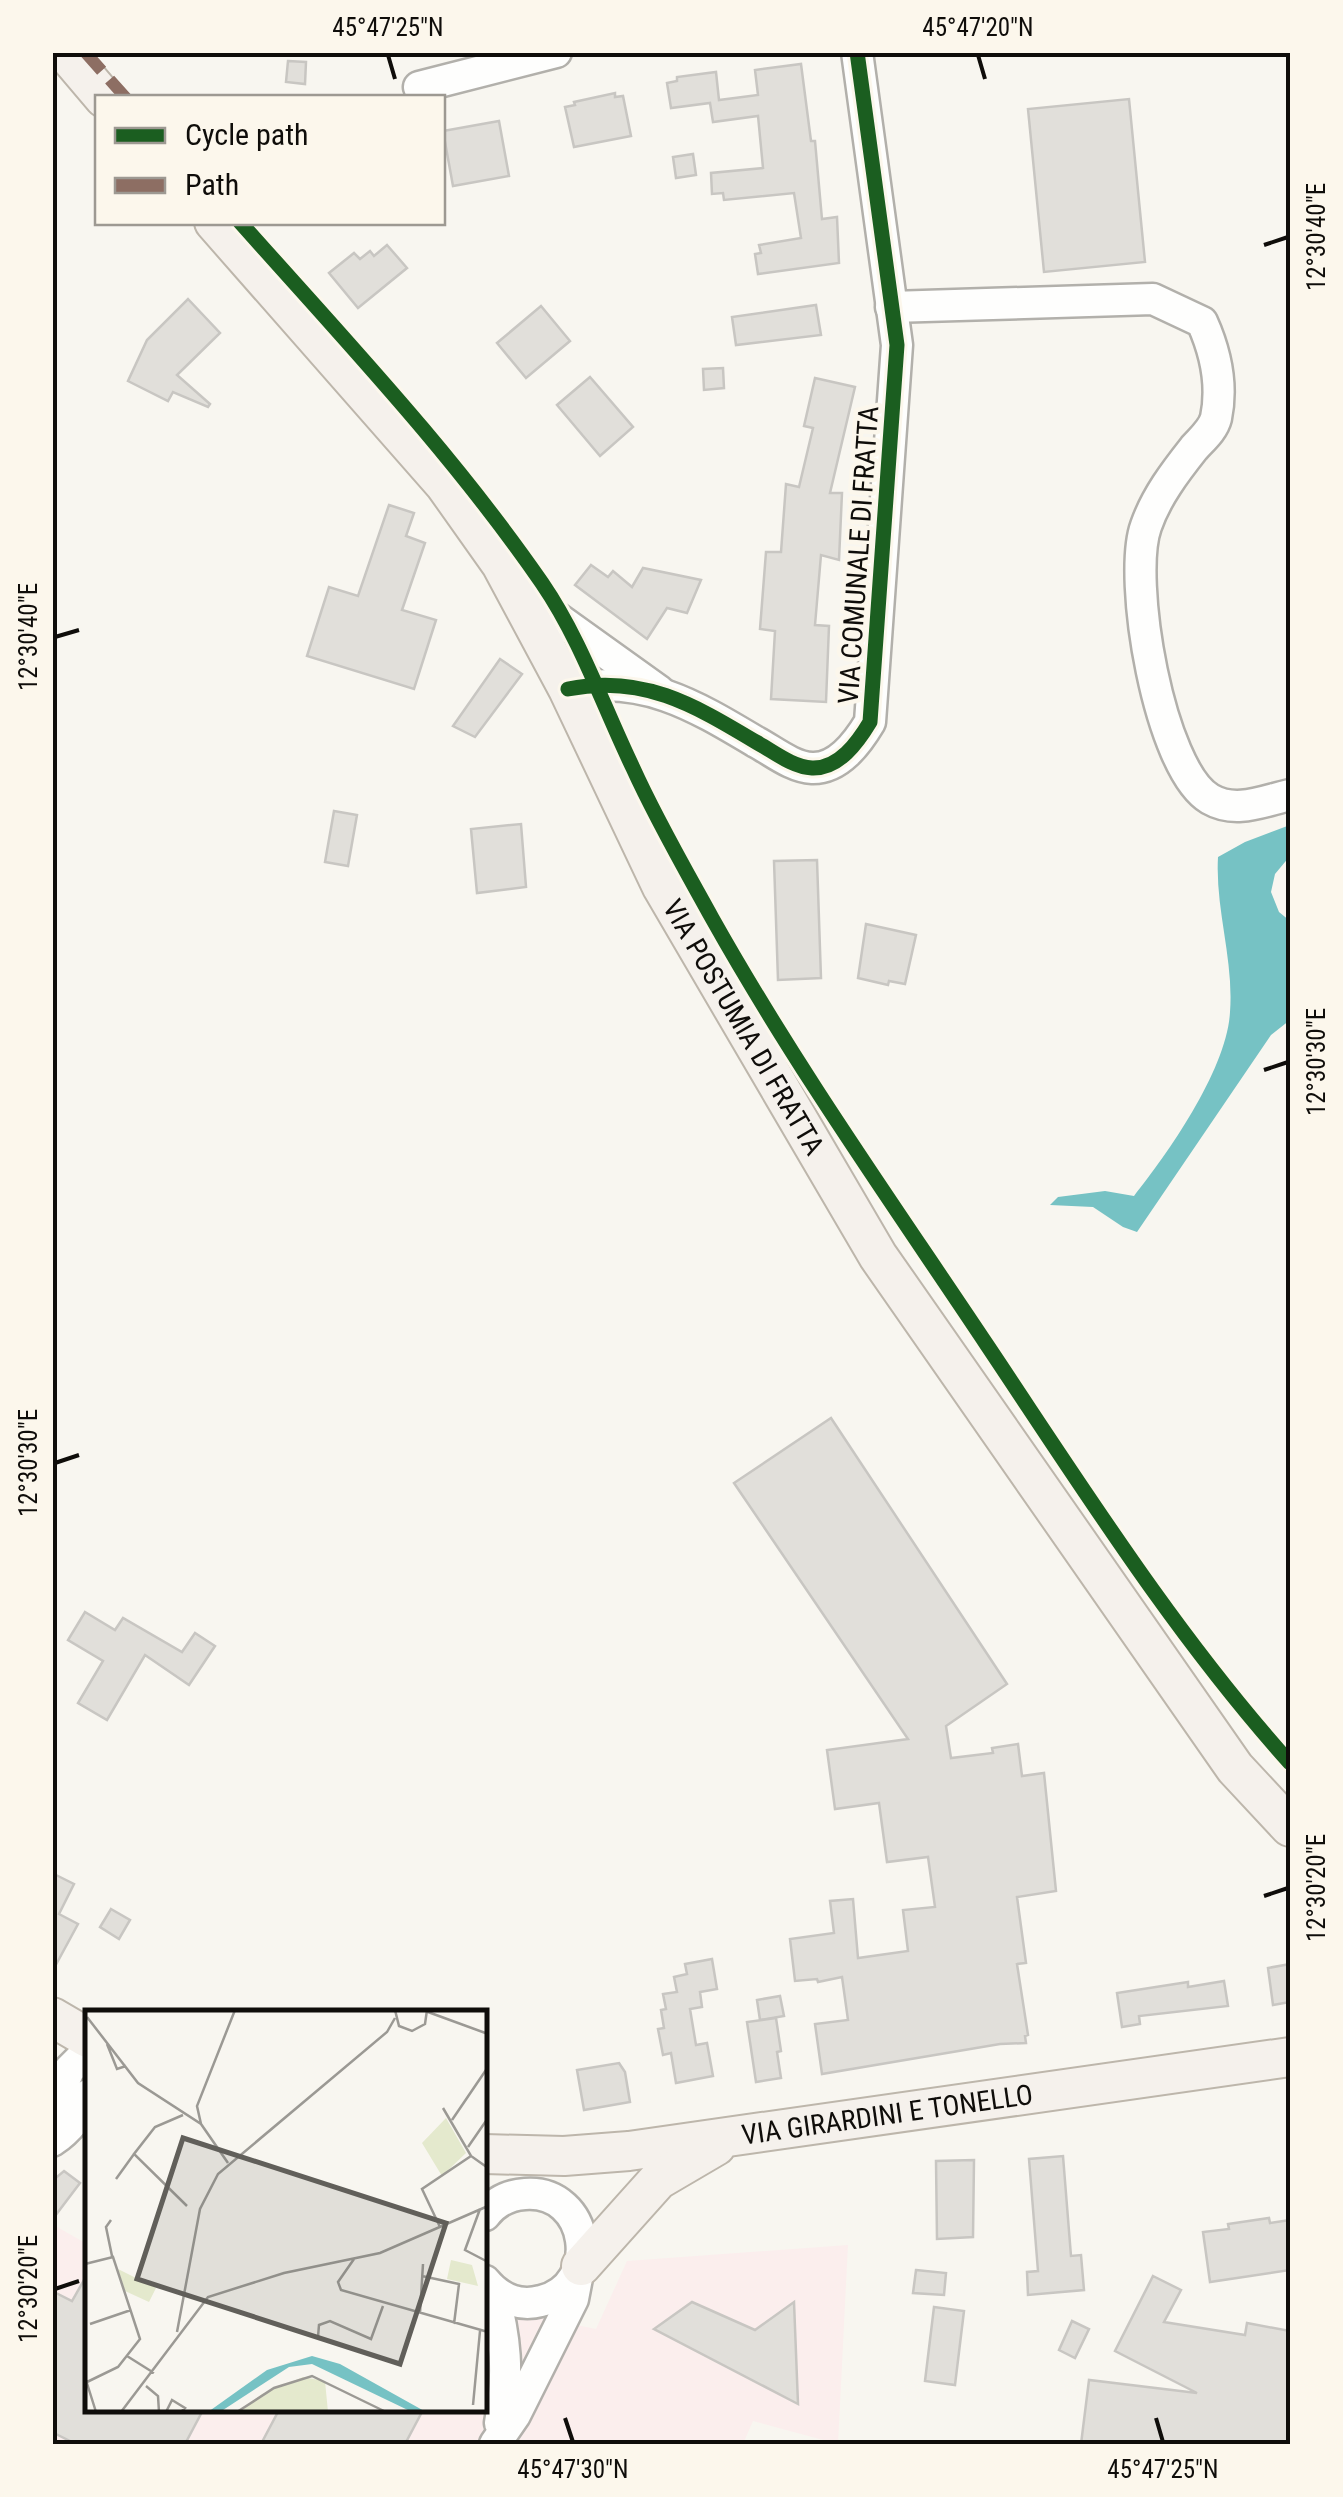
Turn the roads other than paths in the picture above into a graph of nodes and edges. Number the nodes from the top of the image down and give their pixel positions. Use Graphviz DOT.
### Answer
graph roads {
  1 [pos="65,52"];
  2 [pos="556,52"];
  3 [pos="857,52"];
  4 [pos="519,57"];
  5 [pos="419,88"];
  6 [pos="101,95"];
  7 [pos="217,225"];
  8 [pos="891,307"];
  9 [pos="525,604"];
  10 [pos="568,689"];
  11 [pos="662,693"];
  12 [pos="1290,795"];
  13 [pos="1290,1827"];
  14 [pos="52,2017"];
  15 [pos="85,2036"];
  16 [pos="85,2054"];
  17 [pos="1290,2057"];
  18 [pos="76,2108"];
  19 [pos="731,2138"];
  20 [pos="52,2141"];
  21 [pos="488,2154"];
  22 [pos="488,2212"];
  23 [pos="580,2268"];
  24 [pos="488,2286"];
  25 [pos="496,2442"];
  1 -- 6 [label="main road"];
  2 -- 4 [label="street"];
  3 -- 8 [label="street, VIA COMUNALE DI FRATTA"];
  4 -- 5 [label="street"];
  7 -- 9 [label="main road, VIA POSTUMIA DI FRATTA"];
  8 -- 11 [label="street, VIA COMUNALE DI FRATTA"];
  8 -- 12 [label="street"];
  9 -- 10 [label="main road, VIA POSTUMIA DI FRATTA"];
  9 -- 11 [label="street"];
  10 -- 11 [label="street, VIA COMUNALE DI FRATTA"];
  10 -- 13 [label="main road, VIA POSTUMIA DI FRATTA"];
  14 -- 15 [label="main road"];
  16 -- 18 [label="street"];
  17 -- 19 [label="main road, VIA GIRARDINI E TONELLO"];
  18 -- 20 [label="street"];
  19 -- 21 [label="main road, VIA GIRARDINI E TONELLO"];
  19 -- 23 [label="main road"];
  22 -- 23 [label="street"];
  23 -- 24 [label="street"];
  23 -- 25 [label="street"];
  24 -- 25 [label="street"];
}
